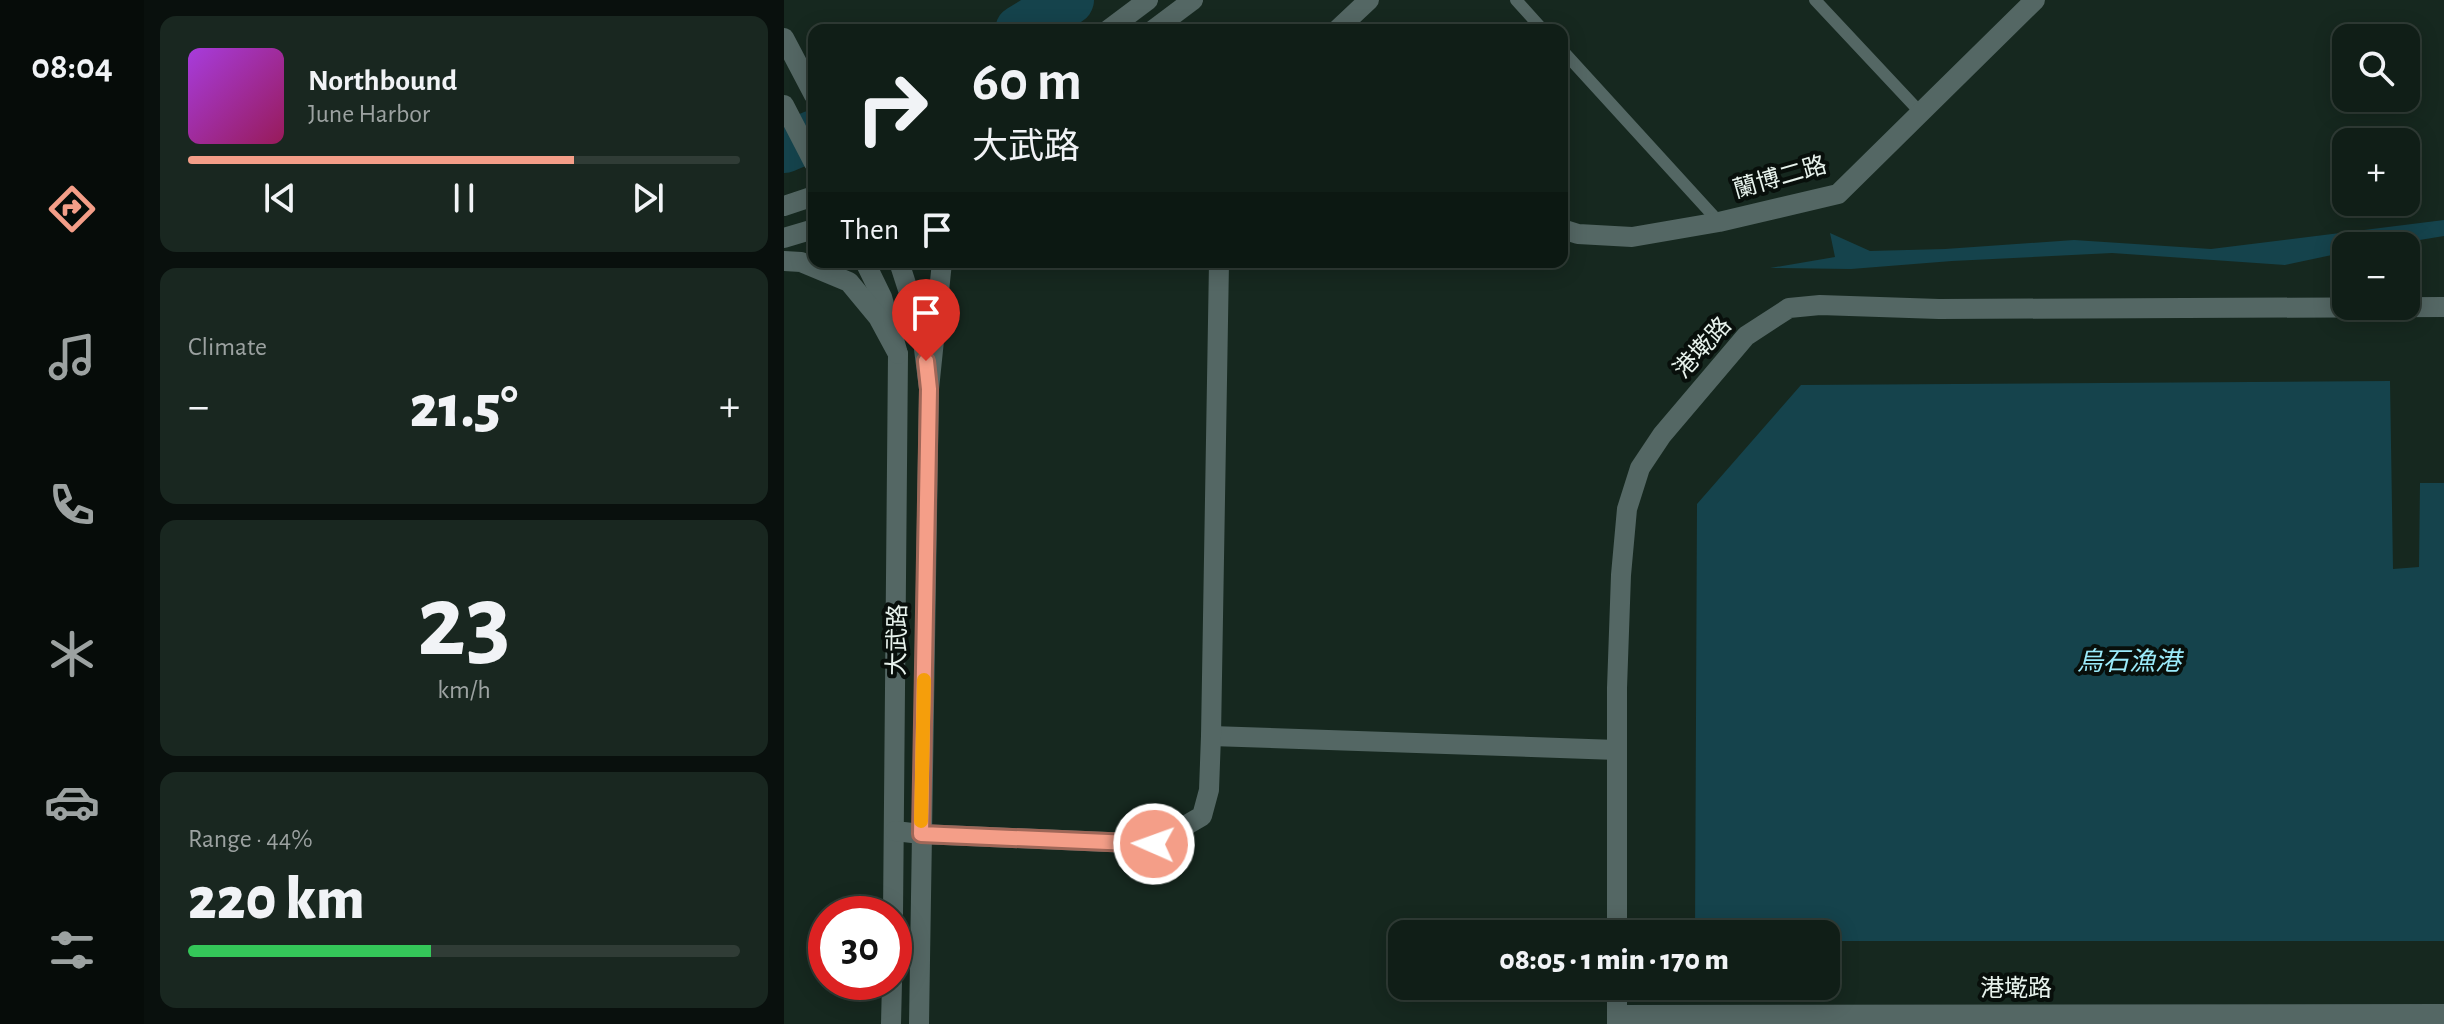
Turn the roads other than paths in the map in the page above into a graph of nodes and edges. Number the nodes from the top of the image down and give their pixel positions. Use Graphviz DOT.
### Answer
graph roads {
  1 [pos="1148,0"];
  2 [pos="1193,0"];
  3 [pos="1369,0"];
  4 [pos="1516,0"];
  5 [pos="1815,0"];
  6 [pos="2035,0"];
  7 [pos="1116,24"];
  8 [pos="1161,24"];
  9 [pos="1343,24"];
  10 [pos="1538,24"];
  11 [pos="784,38"];
  12 [pos="1568,57"];
  13 [pos="808,84"];
  14 [pos="784,105"];
  15 [pos="1920,112"];
  16 [pos="808,151"];
  17 [pos="808,198"];
  18 [pos="784,206"];
  19 [pos="1719,222"];
  20 [pos="808,231"];
  21 [pos="1568,231"];
  22 [pos="784,238"];
  23 [pos="784,261"];
  24 [pos="808,265"];
  25 [pos="815,268"];
  26 [pos="868,268"];
  27 [pos="901,268"];
  28 [pos="941,268"];
  29 [pos="1219,268"];
  30 [pos="2444,307"];
  31 [pos="898,354"];
  32 [pos="929,389"];
  33 [pos="1211,736"];
  34 [pos="1617,750"];
  35 [pos="895,831"];
  36 [pos="921,834"];
  37 [pos="893,896"];
  38 [pos="1617,920"];
  39 [pos="892,1000"];
  40 [pos="2444,1014"];
  41 [pos="1617,1020"];
  42 [pos="891,1024"];
  43 [pos="919,1024"];
  1 -- 7 [label="street"];
  2 -- 8 [label="street"];
  3 -- 9 [label="street"];
  4 -- 10 [label="lane"];
  5 -- 15 [label="lane"];
  6 -- 15 [label="street, 蘭博二路"];
  11 -- 13 [label="street"];
  12 -- 19 [label="lane"];
  14 -- 16 [label="street"];
  15 -- 19 [label="street, 蘭博二路"];
  17 -- 18 [label="street"];
  19 -- 21 [label="street, 蘭博二路"];
  20 -- 22 [label="street"];
  23 -- 24 [label="street"];
  25 -- 31 [label="street"];
  26 -- 31 [label="street, 大武路"];
  27 -- 32 [label="street, 大武路"];
  28 -- 32 [label="street"];
  29 -- 33 [label="street"];
  30 -- 34 [label="street, 港墘路"];
  31 -- 35 [label="street, 大武路"];
  32 -- 36 [label="street, 大武路"];
  33 -- 34 [label="street"];
  33 -- 36 [label="street"];
  34 -- 38 [label="street, 港墘路"];
  35 -- 36 [label="street"];
  35 -- 37 [label="street, 大武路"];
  36 -- 43 [label="street, 大武路"];
  39 -- 42 [label="street"];
  40 -- 41 [label="street, 港墘路"];
}
